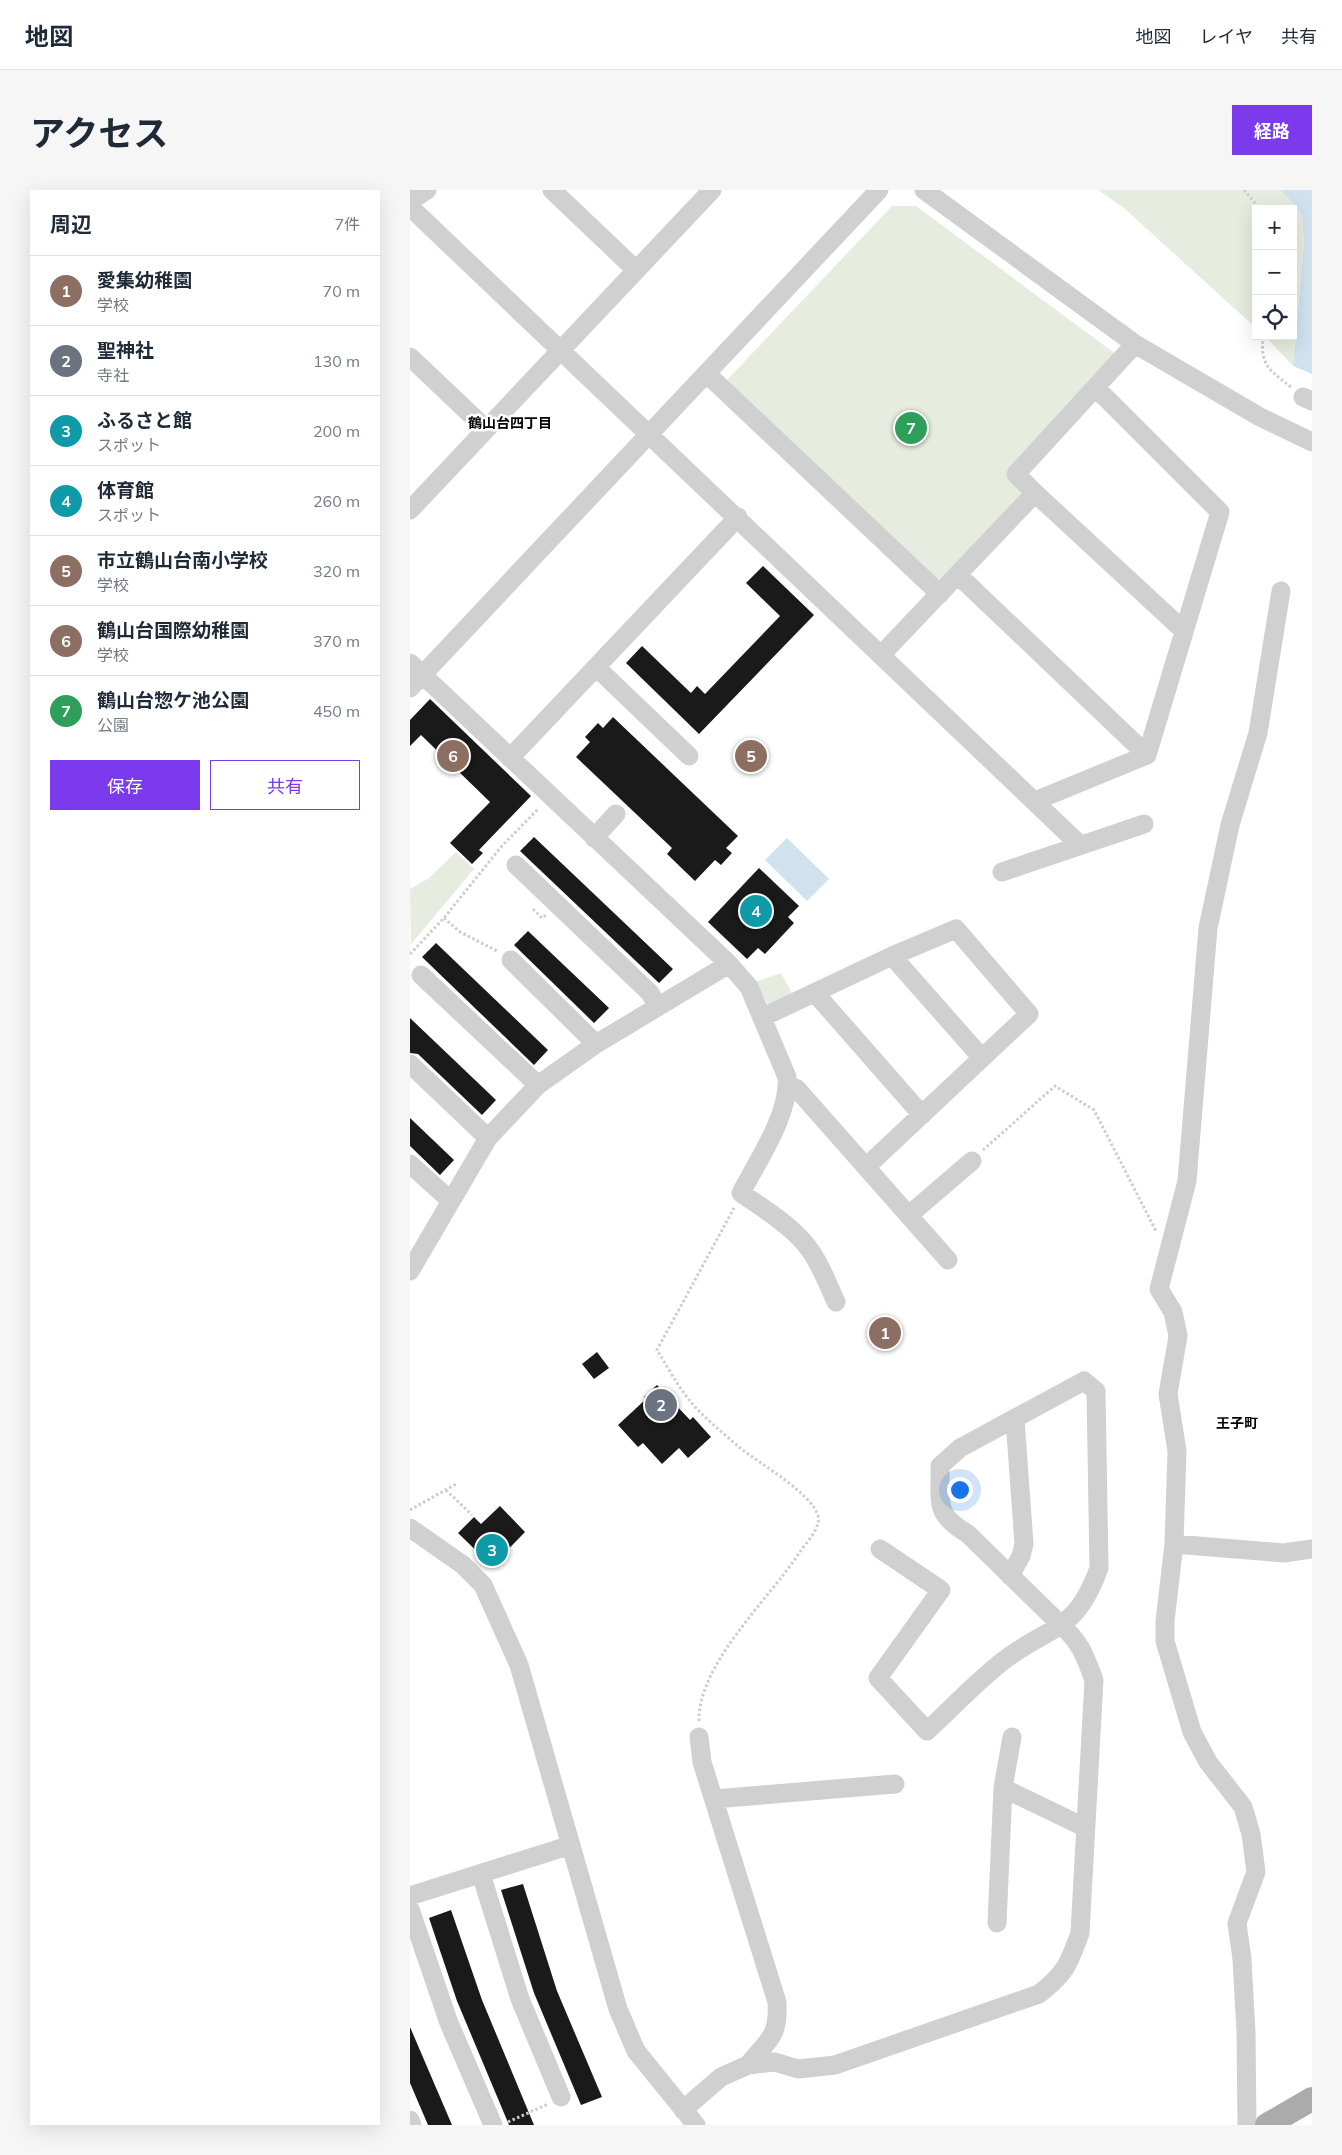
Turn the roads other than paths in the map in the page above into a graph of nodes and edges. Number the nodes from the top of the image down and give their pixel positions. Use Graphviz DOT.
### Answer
graph roads {
  1 [pos="426,190"];
  2 [pos="552,190"];
  3 [pos="710,190"];
  4 [pos="879,190"];
  5 [pos="924,190"];
  6 [pos="410,200"];
  7 [pos="410,207"];
  8 [pos="636,270"];
  9 [pos="1135,344"];
  10 [pos="562,349"];
  11 [pos="410,357"];
  12 [pos="707,374"];
  13 [pos="1097,389"];
  14 [pos="486,429"];
  15 [pos="650,434"];
  16 [pos="1312,442"];
  17 [pos="1035,492"];
  18 [pos="410,510"];
  19 [pos="738,517"];
  20 [pos="958,575"];
  21 [pos="1281,591"];
  22 [pos="940,594"];
  23 [pos="1183,630"];
  24 [pos="882,654"];
  25 [pos="596,667"];
  26 [pos="414,675"];
  27 [pos="1147,755"];
  28 [pos="689,756"];
  29 [pos="510,758"];
  30 [pos="1035,801"];
  31 [pos="616,814"];
  32 [pos="1144,824"];
  33 [pos="594,838"];
  34 [pos="1080,845"];
  35 [pos="516,864"];
  36 [pos="1002,872"];
  37 [pos="892,956"];
  38 [pos="511,960"];
  39 [pos="729,964"];
  40 [pos="421,975"];
  41 [pos="815,993"];
  42 [pos="658,1007"];
  43 [pos="763,1017"];
  44 [pos="596,1044"];
  45 [pos="982,1058"];
  46 [pos="410,1064"];
  47 [pos="538,1085"];
  48 [pos="788,1085"];
  49 [pos="922,1114"];
  50 [pos="488,1138"];
  51 [pos="972,1161"];
  52 [pos="410,1164"];
  53 [pos="866,1167"];
  54 [pos="451,1201"];
  55 [pos="909,1215"];
  56 [pos="948,1260"];
  57 [pos="411,1265"];
  58 [pos="836,1302"];
  59 [pos="1015,1419"];
  60 [pos="410,1528"];
  61 [pos="1174,1544"];
  62 [pos="1312,1548"];
  63 [pos="880,1550"];
  64 [pos="1010,1576"];
  65 [pos="1062,1626"];
  66 [pos="699,1737"];
  67 [pos="1012,1737"];
  68 [pos="895,1784"];
  69 [pos="1003,1788"];
  70 [pos="714,1799"];
  71 [pos="1084,1827"];
  72 [pos="571,1844"];
  73 [pos="481,1874"];
  74 [pos="410,1896"];
  75 [pos="410,1909"];
  76 [pos="997,1923"];
  77 [pos="748,2065"];
  78 [pos="562,2097"];
  79 [pos="1312,2099"];
  80 [pos="683,2110"];
  81 [pos="410,2120"];
  82 [pos="1273,2122"];
  83 [pos="412,2125"];
  84 [pos="493,2125"];
  85 [pos="696,2125"];
  86 [pos="1247,2125"];
  1 -- 6 [label="street"];
  2 -- 8 [label="street"];
  3 -- 8 [label="street"];
  4 -- 12 [label="street"];
  5 -- 9 [label="street"];
  7 -- 10 [label="street"];
  8 -- 10 [label="street"];
  9 -- 13 [label="street"];
  9 -- 16 [label="street"];
  10 -- 14 [label="street"];
  10 -- 15 [label="street"];
  11 -- 14 [label="street"];
  12 -- 15 [label="street"];
  12 -- 22 [label="street"];
  13 -- 17 [label="street"];
  13 -- 23 [label="street"];
  14 -- 18 [label="street"];
  15 -- 19 [label="street"];
  15 -- 26 [label="street"];
  17 -- 20 [label="street"];
  17 -- 23 [label="street"];
  19 -- 24 [label="street"];
  19 -- 25 [label="street"];
  20 -- 22 [label="street"];
  20 -- 27 [label="street"];
  21 -- 61 [label="street"];
  22 -- 24 [label="street"];
  23 -- 27 [label="street"];
  24 -- 30 [label="street"];
  25 -- 28 [label="street"];
  25 -- 29 [label="street"];
  26 -- 29 [label="street"];
  27 -- 30 [label="street"];
  29 -- 33 [label="street"];
  30 -- 34 [label="street"];
  31 -- 33 [label="street"];
  32 -- 34 [label="street"];
  33 -- 39 [label="street"];
  34 -- 36 [label="street"];
  35 -- 42 [label="street"];
  37 -- 41 [label="street"];
  37 -- 45 [label="street"];
  37 -- 45 [label="street"];
  38 -- 44 [label="street"];
  39 -- 42 [label="street"];
  39 -- 43 [label="street"];
  40 -- 47 [label="street"];
  41 -- 43 [label="street"];
  41 -- 49 [label="street"];
  42 -- 44 [label="street"];
  43 -- 48 [label="street"];
  44 -- 47 [label="street"];
  45 -- 49 [label="street"];
  46 -- 50 [label="street"];
  47 -- 50 [label="street"];
  48 -- 53 [label="street"];
  48 -- 58 [label="street"];
  49 -- 53 [label="street"];
  50 -- 54 [label="street"];
  51 -- 55 [label="street"];
  52 -- 54 [label="street"];
  53 -- 55 [label="street"];
  54 -- 57 [label="street"];
  55 -- 56 [label="street"];
  59 -- 64 [label="street"];
  59 -- 64 [label="street"];
  59 -- 65 [label="street"];
  60 -- 72 [label="street"];
  61 -- 62 [label="street"];
  61 -- 86 [label="street"];
  63 -- 65 [label="street"];
  64 -- 65 [label="street"];
  65 -- 71 [label="street"];
  66 -- 70 [label="street"];
  67 -- 69 [label="street"];
  68 -- 70 [label="street"];
  69 -- 71 [label="street"];
  69 -- 76 [label="street"];
  70 -- 77 [label="street"];
  71 -- 77 [label="street"];
  72 -- 73 [label="street"];
  72 -- 80 [label="street"];
  73 -- 74 [label="street"];
  73 -- 78 [label="street"];
  75 -- 84 [label="street"];
  77 -- 80 [label="street"];
  79 -- 82 [label="main road"];
  80 -- 85 [label="street"];
  81 -- 83 [label="street"];
}
